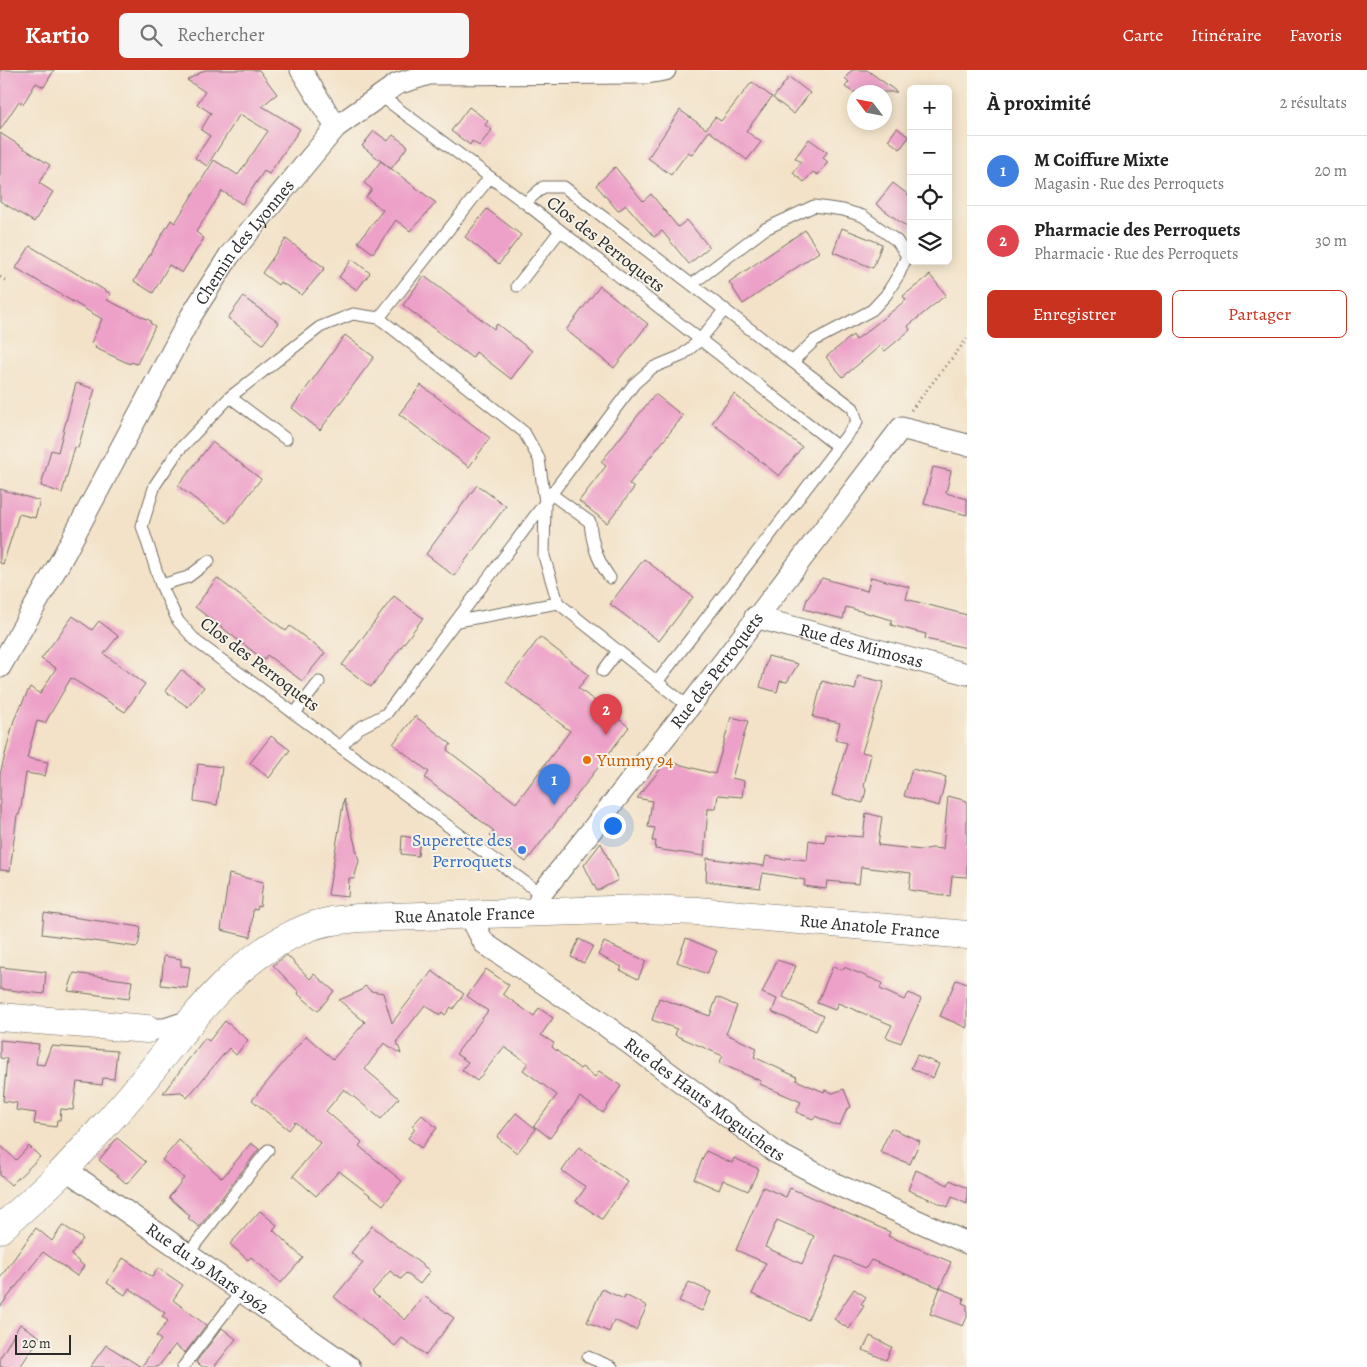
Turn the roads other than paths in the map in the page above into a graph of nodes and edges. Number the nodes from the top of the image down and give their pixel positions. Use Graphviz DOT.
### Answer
graph roads {
  1 [pos="301,70"];
  2 [pos="665,70"];
  3 [pos="381,96"];
  4 [pos="336,127"];
  5 [pos="490,177"];
  6 [pos="525,203"];
  7 [pos="560,231"];
  8 [pos="692,284"];
  9 [pos="517,286"];
  10 [pos="724,309"];
  11 [pos="379,318"];
  12 [pos="700,340"];
  13 [pos="793,361"];
  14 [pos="230,397"];
  15 [pos="286,438"];
  16 [pos="967,445"];
  17 [pos="838,447"];
  18 [pos="548,498"];
  19 [pos="209,561"];
  20 [pos="610,578"];
  21 [pos="161,585"];
  22 [pos="558,604"];
  23 [pos="755,617"];
  24 [pos="458,621"];
  25 [pos="618,651"];
  26 [pos="0,667"];
  27 [pos="602,671"];
  28 [pos="967,674"];
  29 [pos="319,682"];
  30 [pos="657,682"];
  31 [pos="689,707"];
  32 [pos="295,713"];
  33 [pos="341,746"];
  34 [pos="538,903"];
  35 [pos="470,916"];
  36 [pos="967,935"];
  37 [pos="0,1017"];
  38 [pos="189,1021"];
  39 [pos="146,1029"];
  40 [pos="160,1061"];
  41 [pos="268,1150"];
  42 [pos="65,1169"];
  43 [pos="0,1229"];
  44 [pos="967,1243"];
  45 [pos="187,1255"];
  46 [pos="241,1292"];
  47 [pos="588,1357"];
  48 [pos="183,1367"];
  49 [pos="350,1367"];
  50 [pos="612,1367"];
  1 -- 4 [label="street"];
  2 -- 3 [label="street, Chemin des Lyonnes"];
  3 -- 4 [label="street, Chemin des Lyonnes"];
  3 -- 5 [label="lane, Clos des Perroquets"];
  4 -- 26 [label="street, Chemin des Lyonnes"];
  5 -- 6 [label="lane, Clos des Perroquets"];
  5 -- 11 [label="lane"];
  6 -- 7 [label="lane, Clos des Perroquets"];
  6 -- 8 [label="lane"];
  7 -- 9 [label="lane"];
  7 -- 12 [label="lane, Clos des Perroquets"];
  8 -- 10 [label="lane"];
  8 -- 13 [label="lane"];
  10 -- 12 [label="lane"];
  10 -- 13 [label="lane"];
  11 -- 14 [label="lane, Clos des Perroquets"];
  11 -- 18 [label="lane, Clos des Perroquets"];
  12 -- 17 [label="lane, Clos des Perroquets"];
  12 -- 18 [label="lane"];
  13 -- 17 [label="lane"];
  14 -- 15 [label="lane"];
  14 -- 21 [label="lane, Clos des Perroquets"];
  16 -- 23 [label="street, Rue des Perroquets"];
  17 -- 30 [label="lane"];
  18 -- 20 [label="lane"];
  18 -- 22 [label="lane, Clos des Perroquets"];
  18 -- 24 [label="lane"];
  19 -- 21 [label="lane"];
  21 -- 32 [label="lane, Clos des Perroquets"];
  22 -- 24 [label="lane"];
  22 -- 25 [label="lane"];
  23 -- 28 [label="street, Rue des Mimosas"];
  23 -- 31 [label="street, Rue des Perroquets"];
  24 -- 33 [label="lane"];
  25 -- 27 [label="lane"];
  25 -- 30 [label="lane"];
  29 -- 32 [label="lane"];
  30 -- 31 [label="lane"];
  31 -- 34 [label="street, Rue des Perroquets"];
  32 -- 33 [label="lane, Clos des Perroquets"];
  33 -- 34 [label="lane, Clos des Perroquets"];
  34 -- 35 [label="street, Rue Anatole France"];
  34 -- 36 [label="street, Rue Anatole France"];
  35 -- 38 [label="street, Rue Anatole France"];
  35 -- 44 [label="street, Rue des Hauts Moguichets"];
  37 -- 39 [label="street, Rue Anatole France"];
  38 -- 39 [label="street, Rue Anatole France"];
  38 -- 40 [label="street"];
  39 -- 40 [label="street"];
  40 -- 42 [label="street"];
  41 -- 45 [label="lane"];
  42 -- 43 [label="street"];
  42 -- 45 [label="street, Rue du 19 Mars 1962"];
  45 -- 46 [label="street, Rue du 19 Mars 1962"];
  46 -- 48 [label="lane"];
  46 -- 49 [label="street, Rue du 19 Mars 1962"];
  47 -- 50 [label="lane"];
}
